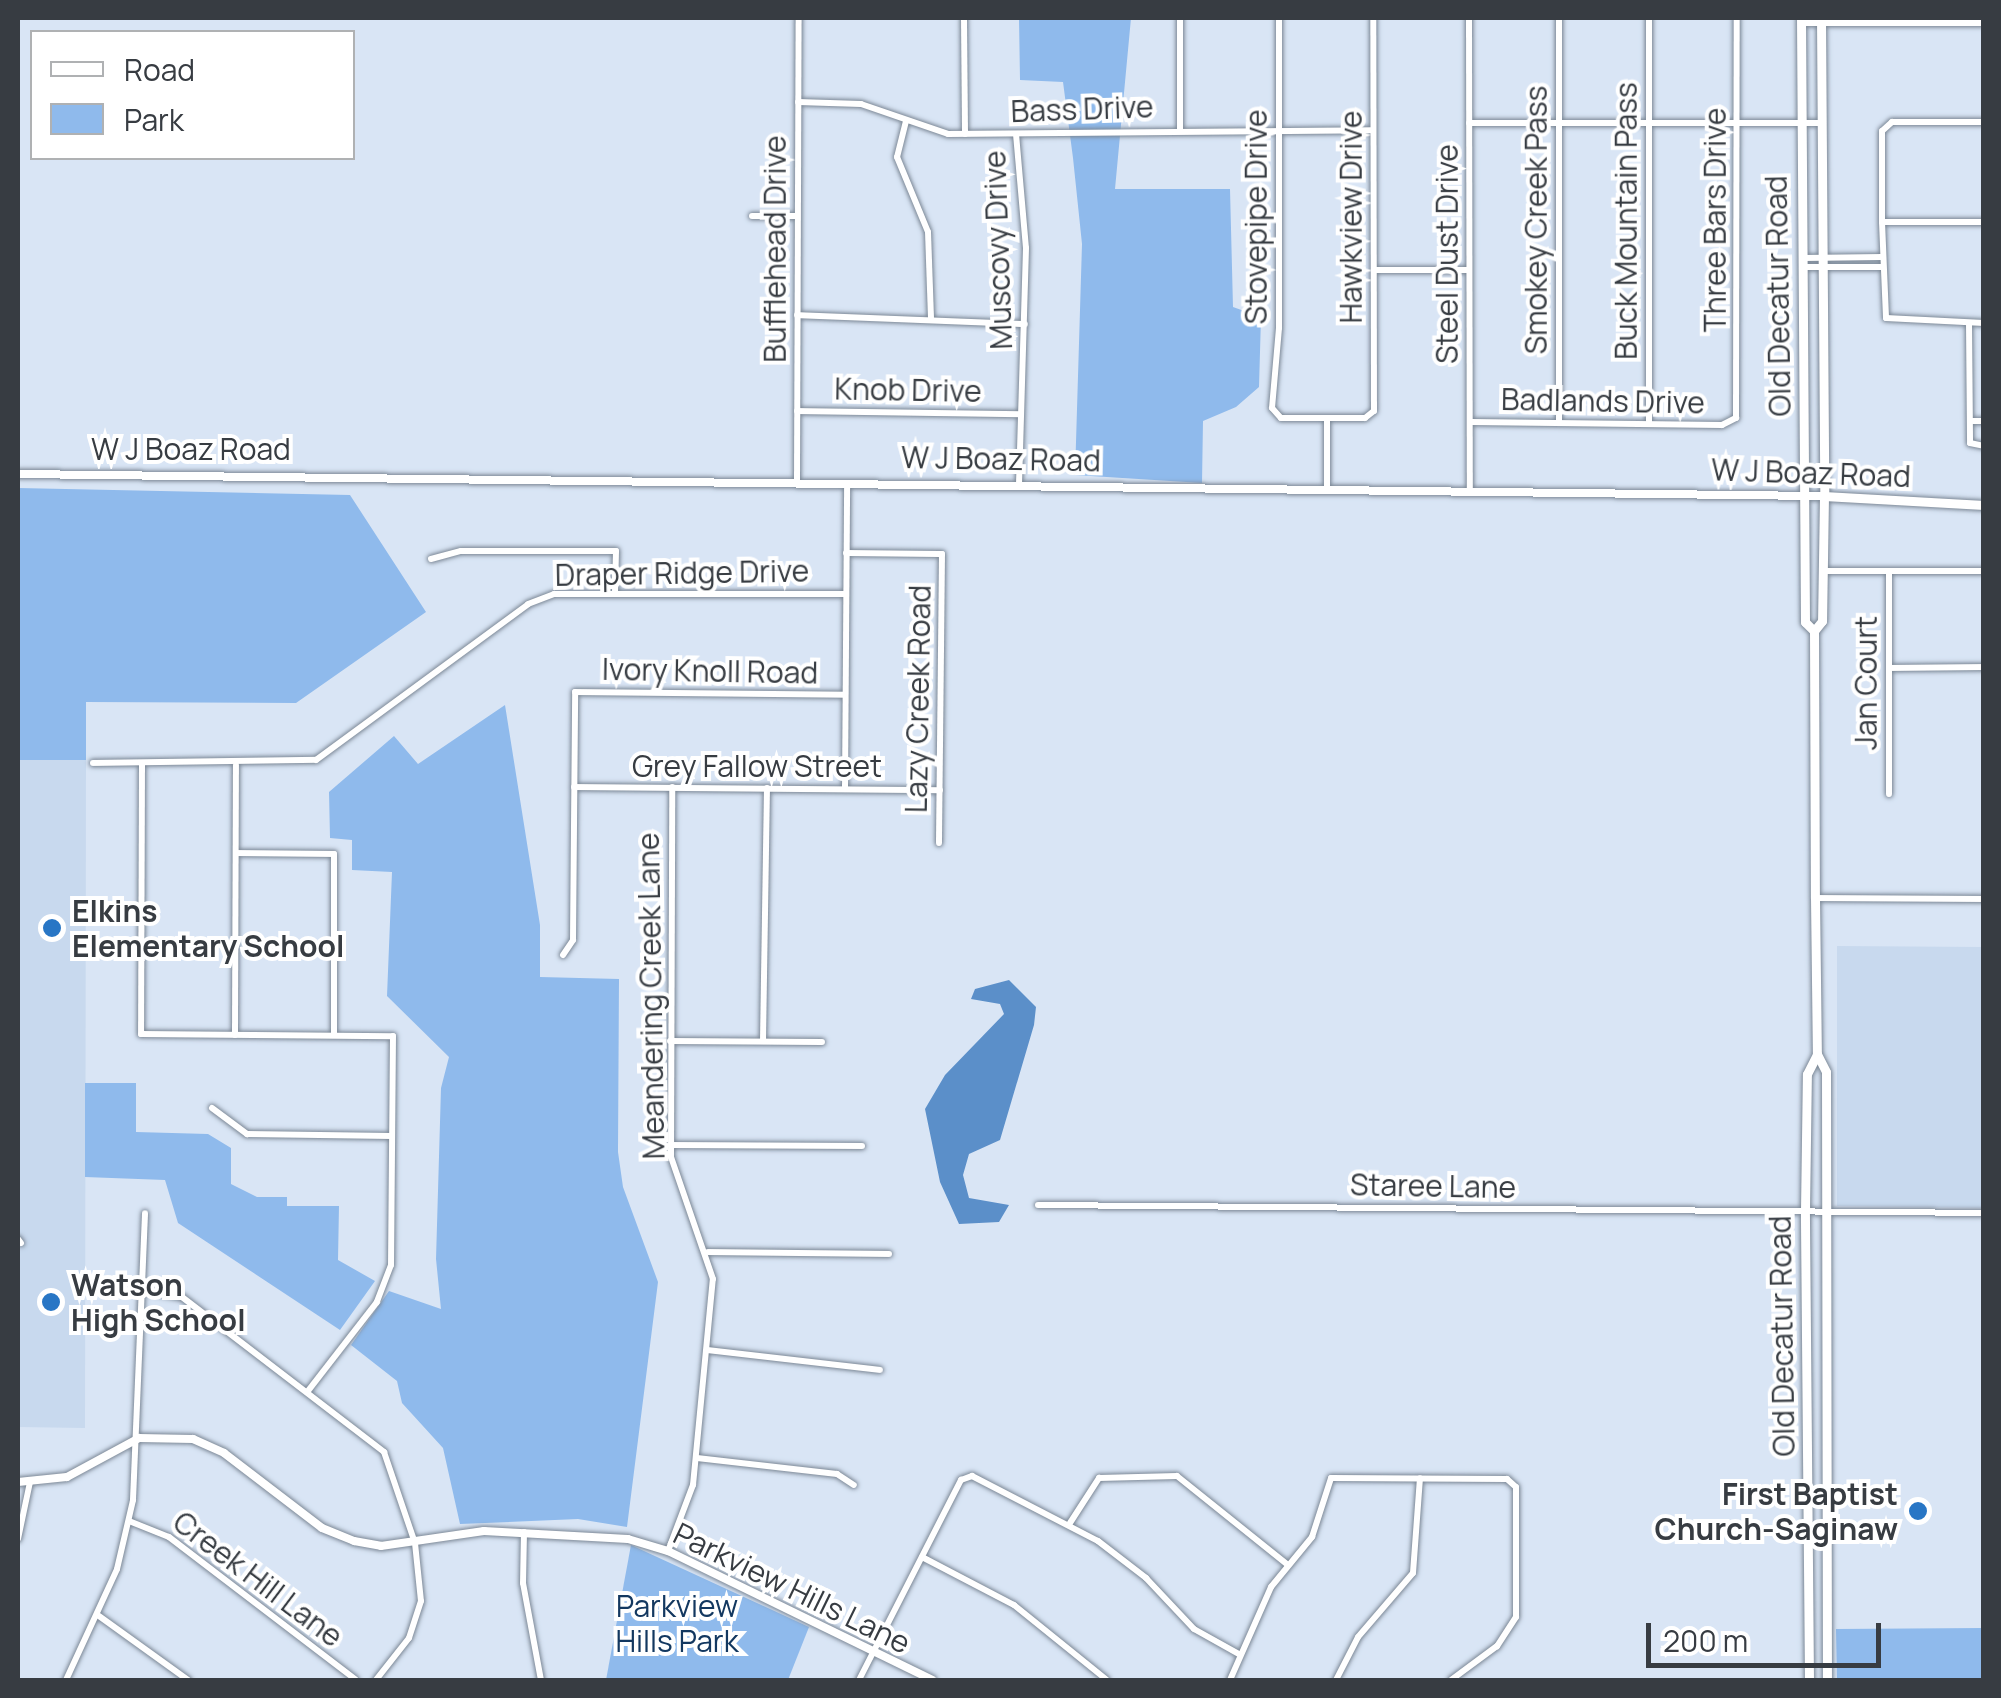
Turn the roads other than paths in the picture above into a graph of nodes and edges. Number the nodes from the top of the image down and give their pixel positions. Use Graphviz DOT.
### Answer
graph roads {
  1 [pos="800,18"];
  2 [pos="964,18"];
  3 [pos="1180,18"];
  4 [pos="1279,18"];
  5 [pos="1373,18"];
  6 [pos="1469,18"];
  7 [pos="1559,18"];
  8 [pos="1648,18"];
  9 [pos="1737,18"];
  10 [pos="1801,20"];
  11 [pos="1821,20"];
  12 [pos="1984,23"];
  13 [pos="798,102"];
  14 [pos="906,121"];
  15 [pos="1738,122"];
  16 [pos="1801,122"];
  17 [pos="1822,122"];
  18 [pos="1984,122"];
  19 [pos="1470,123"];
  20 [pos="1648,123"];
  21 [pos="1559,124"];
  22 [pos="1180,130"];
  23 [pos="1279,130"];
  24 [pos="1374,130"];
  25 [pos="965,134"];
  26 [pos="1016,134"];
  27 [pos="752,216"];
  28 [pos="796,216"];
  29 [pos="1882,222"];
  30 [pos="1984,222"];
  31 [pos="1882,258"];
  32 [pos="1802,262"];
  33 [pos="1823,262"];
  34 [pos="1882,267"];
  35 [pos="1374,270"];
  36 [pos="1470,270"];
  37 [pos="797,315"];
  38 [pos="931,318"];
  39 [pos="1969,323"];
  40 [pos="1984,323"];
  41 [pos="1025,324"];
  42 [pos="797,411"];
  43 [pos="1019,414"];
  44 [pos="1327,418"];
  45 [pos="1971,421"];
  46 [pos="1984,421"];
  47 [pos="1471,422"];
  48 [pos="1734,422"];
  49 [pos="1559,423"];
  50 [pos="1649,424"];
  51 [pos="1984,446"];
  52 [pos="18,474"];
  53 [pos="797,481"];
  54 [pos="847,482"];
  55 [pos="1019,484"];
  56 [pos="1327,490"];
  57 [pos="1470,491"];
  58 [pos="1805,496"];
  59 [pos="1824,496"];
  60 [pos="1984,505"];
  61 [pos="846,553"];
  62 [pos="431,559"];
  63 [pos="1822,571"];
  64 [pos="1889,571"];
  65 [pos="1984,571"];
  66 [pos="616,592"];
  67 [pos="846,594"];
  68 [pos="1814,631"];
  69 [pos="1984,667"];
  70 [pos="1889,668"];
  71 [pos="845,695"];
  72 [pos="93,763"];
  73 [pos="142,764"];
  74 [pos="236,764"];
  75 [pos="574,787"];
  76 [pos="672,787"];
  77 [pos="767,788"];
  78 [pos="845,789"];
  79 [pos="940,790"];
  80 [pos="1889,794"];
  81 [pos="939,843"];
  82 [pos="236,854"];
  83 [pos="1815,898"];
  84 [pos="1984,899"];
  85 [pos="563,955"];
  86 [pos="235,1034"];
  87 [pos="334,1035"];
  88 [pos="670,1042"];
  89 [pos="763,1042"];
  90 [pos="822,1042"];
  91 [pos="1818,1054"];
  92 [pos="212,1108"];
  93 [pos="392,1136"];
  94 [pos="670,1145"];
  95 [pos="862,1146"];
  96 [pos="1038,1204"];
  97 [pos="1805,1211"];
  98 [pos="1826,1211"];
  99 [pos="1984,1212"];
  100 [pos="145,1213"];
  101 [pos="708,1252"];
  102 [pos="889,1254"];
  103 [pos="139,1290"];
  104 [pos="1808,1334"];
  105 [pos="1826,1334"];
  106 [pos="708,1350"];
  107 [pos="880,1370"];
  108 [pos="308,1391"];
  109 [pos="139,1438"];
  110 [pos="697,1458"];
  111 [pos="1420,1478"];
  112 [pos="18,1482"];
  113 [pos="30,1482"];
  114 [pos="854,1485"];
  115 [pos="130,1522"];
  116 [pos="1070,1523"];
  117 [pos="524,1531"];
  118 [pos="18,1539"];
  119 [pos="415,1543"];
  120 [pos="668,1552"];
  121 [pos="922,1557"];
  122 [pos="1288,1565"];
  123 [pos="99,1616"];
  124 [pos="874,1652"];
  125 [pos="1239,1654"];
  126 [pos="66,1680"];
  127 [pos="188,1680"];
  128 [pos="356,1680"];
  129 [pos="376,1680"];
  130 [pos="540,1680"];
  131 [pos="859,1680"];
  132 [pos="932,1680"];
  133 [pos="1107,1680"];
  134 [pos="1230,1680"];
  135 [pos="1336,1680"];
  136 [pos="1451,1680"];
  137 [pos="1809,1680"];
  138 [pos="1827,1680"];
  1 -- 13 [label="street, Bufflehead Drive"];
  2 -- 25 [label="street"];
  3 -- 22 [label="street"];
  4 -- 23 [label="street, Stovepipe Drive"];
  5 -- 24 [label="street, Hawkview Drive"];
  6 -- 19 [label="street, Steel Dust Drive"];
  7 -- 21 [label="street, Smokey Creek Pass"];
  8 -- 20 [label="street, Buck Mountain Pass"];
  9 -- 15 [label="street, Three Bars Drive"];
  10 -- 11 [label="street"];
  10 -- 16 [label="main road, Old Decatur Road"];
  11 -- 12 [label="street"];
  11 -- 17 [label="main road, Old Decatur Road"];
  13 -- 14 [label="street, Bass Drive"];
  13 -- 28 [label="street, Bufflehead Drive"];
  14 -- 25 [label="street, Bass Drive"];
  14 -- 38 [label="street"];
  15 -- 16 [label="street"];
  15 -- 20 [label="street"];
  15 -- 48 [label="street, Three Bars Drive"];
  16 -- 17 [label="street"];
  16 -- 32 [label="main road, Old Decatur Road"];
  17 -- 33 [label="main road, Old Decatur Road"];
  18 -- 29 [label="street"];
  19 -- 21 [label="street"];
  19 -- 36 [label="street, Steel Dust Drive"];
  20 -- 21 [label="street"];
  20 -- 50 [label="street, Buck Mountain Pass"];
  21 -- 49 [label="street, Smokey Creek Pass"];
  22 -- 23 [label="street, Bass Drive"];
  22 -- 26 [label="street, Bass Drive"];
  23 -- 24 [label="street, Bass Drive"];
  23 -- 44 [label="street, Stovepipe Drive"];
  24 -- 35 [label="street, Hawkview Drive"];
  25 -- 26 [label="street, Bass Drive"];
  26 -- 41 [label="street, Muscovy Drive"];
  27 -- 28 [label="street"];
  28 -- 37 [label="street, Bufflehead Drive"];
  29 -- 30 [label="street"];
  29 -- 31 [label="street"];
  31 -- 33 [label="street"];
  31 -- 34 [label="street"];
  32 -- 33 [label="street"];
  32 -- 58 [label="main road, Old Decatur Road"];
  33 -- 34 [label="street"];
  33 -- 59 [label="main road, Old Decatur Road"];
  34 -- 39 [label="street"];
  35 -- 36 [label="street"];
  35 -- 44 [label="street, Hawkview Drive"];
  36 -- 47 [label="street, Steel Dust Drive"];
  37 -- 38 [label="street"];
  37 -- 42 [label="street, Bufflehead Drive"];
  38 -- 41 [label="street"];
  39 -- 40 [label="street"];
  39 -- 45 [label="street"];
  41 -- 43 [label="street, Muscovy Drive"];
  42 -- 43 [label="street, Knob Drive"];
  42 -- 53 [label="street, Bufflehead Drive"];
  43 -- 55 [label="street, Muscovy Drive"];
  44 -- 56 [label="street"];
  45 -- 46 [label="street"];
  45 -- 51 [label="street"];
  47 -- 49 [label="street, Badlands Drive"];
  47 -- 57 [label="street, Steel Dust Drive"];
  48 -- 50 [label="street, Badlands Drive"];
  49 -- 50 [label="street, Badlands Drive"];
  52 -- 53 [label="street, W J Boaz Road"];
  53 -- 54 [label="street, W J Boaz Road"];
  54 -- 55 [label="street, W J Boaz Road"];
  54 -- 61 [label="street"];
  55 -- 56 [label="street, W J Boaz Road"];
  56 -- 57 [label="street, W J Boaz Road"];
  57 -- 58 [label="street, W J Boaz Road"];
  58 -- 59 [label="street, W J Boaz Road"];
  58 -- 68 [label="main road, Old Decatur Road"];
  59 -- 60 [label="main road, W J Boaz Road"];
  59 -- 63 [label="main road, Old Decatur Road"];
  61 -- 67 [label="street"];
  61 -- 79 [label="street, Lazy Creek Road"];
  62 -- 66 [label="street"];
  63 -- 64 [label="street"];
  63 -- 68 [label="main road, Old Decatur Road"];
  64 -- 65 [label="street"];
  64 -- 70 [label="street, Jan Court"];
  66 -- 67 [label="street, Draper Ridge Drive"];
  66 -- 74 [label="street, Draper Ridge Drive"];
  67 -- 71 [label="street"];
  68 -- 83 [label="main road, Old Decatur Road"];
  69 -- 70 [label="street"];
  70 -- 80 [label="street, Jan Court"];
  71 -- 75 [label="street, Ivory Knoll Road"];
  71 -- 78 [label="street"];
  72 -- 73 [label="street, Draper Ridge Drive"];
  73 -- 74 [label="street, Draper Ridge Drive"];
  73 -- 86 [label="street"];
  74 -- 82 [label="street"];
  75 -- 76 [label="street, Grey Fallow Street"];
  75 -- 85 [label="street"];
  76 -- 77 [label="street, Grey Fallow Street"];
  76 -- 88 [label="street, Meandering Creek Lane"];
  77 -- 78 [label="street, Grey Fallow Street"];
  77 -- 89 [label="street"];
  78 -- 79 [label="street, Grey Fallow Street"];
  79 -- 81 [label="street, Lazy Creek Road"];
  82 -- 86 [label="street"];
  82 -- 87 [label="street"];
  83 -- 84 [label="street"];
  83 -- 91 [label="main road, Old Decatur Road"];
  86 -- 87 [label="street"];
  87 -- 93 [label="street"];
  88 -- 89 [label="street"];
  88 -- 94 [label="street, Meandering Creek Lane"];
  89 -- 90 [label="street"];
  91 -- 97 [label="main road, Old Decatur Road"];
  91 -- 98 [label="main road, Old Decatur Road"];
  92 -- 93 [label="street"];
  93 -- 108 [label="street"];
  94 -- 95 [label="street"];
  94 -- 101 [label="street, Meandering Creek Lane"];
  96 -- 97 [label="street, Staree Lane"];
  97 -- 98 [label="street, Staree Lane"];
  97 -- 104 [label="main road, Old Decatur Road"];
  98 -- 99 [label="street, Staree Lane"];
  98 -- 105 [label="main road, Old Decatur Road"];
  100 -- 103 [label="street"];
  101 -- 102 [label="street"];
  101 -- 106 [label="street, Meandering Creek Lane"];
  103 -- 108 [label="street"];
  103 -- 109 [label="street"];
  104 -- 105 [label="main road"];
  104 -- 137 [label="main road, Old Decatur Road"];
  105 -- 138 [label="main road, Old Decatur Road"];
  106 -- 107 [label="street"];
  106 -- 110 [label="street, Meandering Creek Lane"];
  108 -- 119 [label="street"];
  109 -- 113 [label="street, Parkview Hills Lane"];
  109 -- 115 [label="street"];
  109 -- 119 [label="street, Parkview Hills Lane"];
  110 -- 114 [label="street"];
  110 -- 120 [label="street, Meandering Creek Lane"];
  111 -- 122 [label="street"];
  111 -- 135 [label="street"];
  111 -- 136 [label="street"];
  112 -- 113 [label="street, Parkview Hills Lane"];
  113 -- 118 [label="street"];
  115 -- 123 [label="street"];
  115 -- 128 [label="street, Creek Hill Lane"];
  116 -- 121 [label="street"];
  116 -- 122 [label="street"];
  116 -- 125 [label="street"];
  117 -- 119 [label="street, Parkview Hills Lane"];
  117 -- 120 [label="street, Parkview Hills Lane"];
  117 -- 130 [label="street"];
  119 -- 129 [label="street"];
  120 -- 124 [label="street, Parkview Hills Lane"];
  121 -- 124 [label="street"];
  121 -- 133 [label="street"];
  122 -- 125 [label="street"];
  123 -- 126 [label="street"];
  123 -- 127 [label="street"];
  124 -- 131 [label="street"];
  124 -- 132 [label="street, Parkview Hills Lane"];
  125 -- 134 [label="street"];
}
